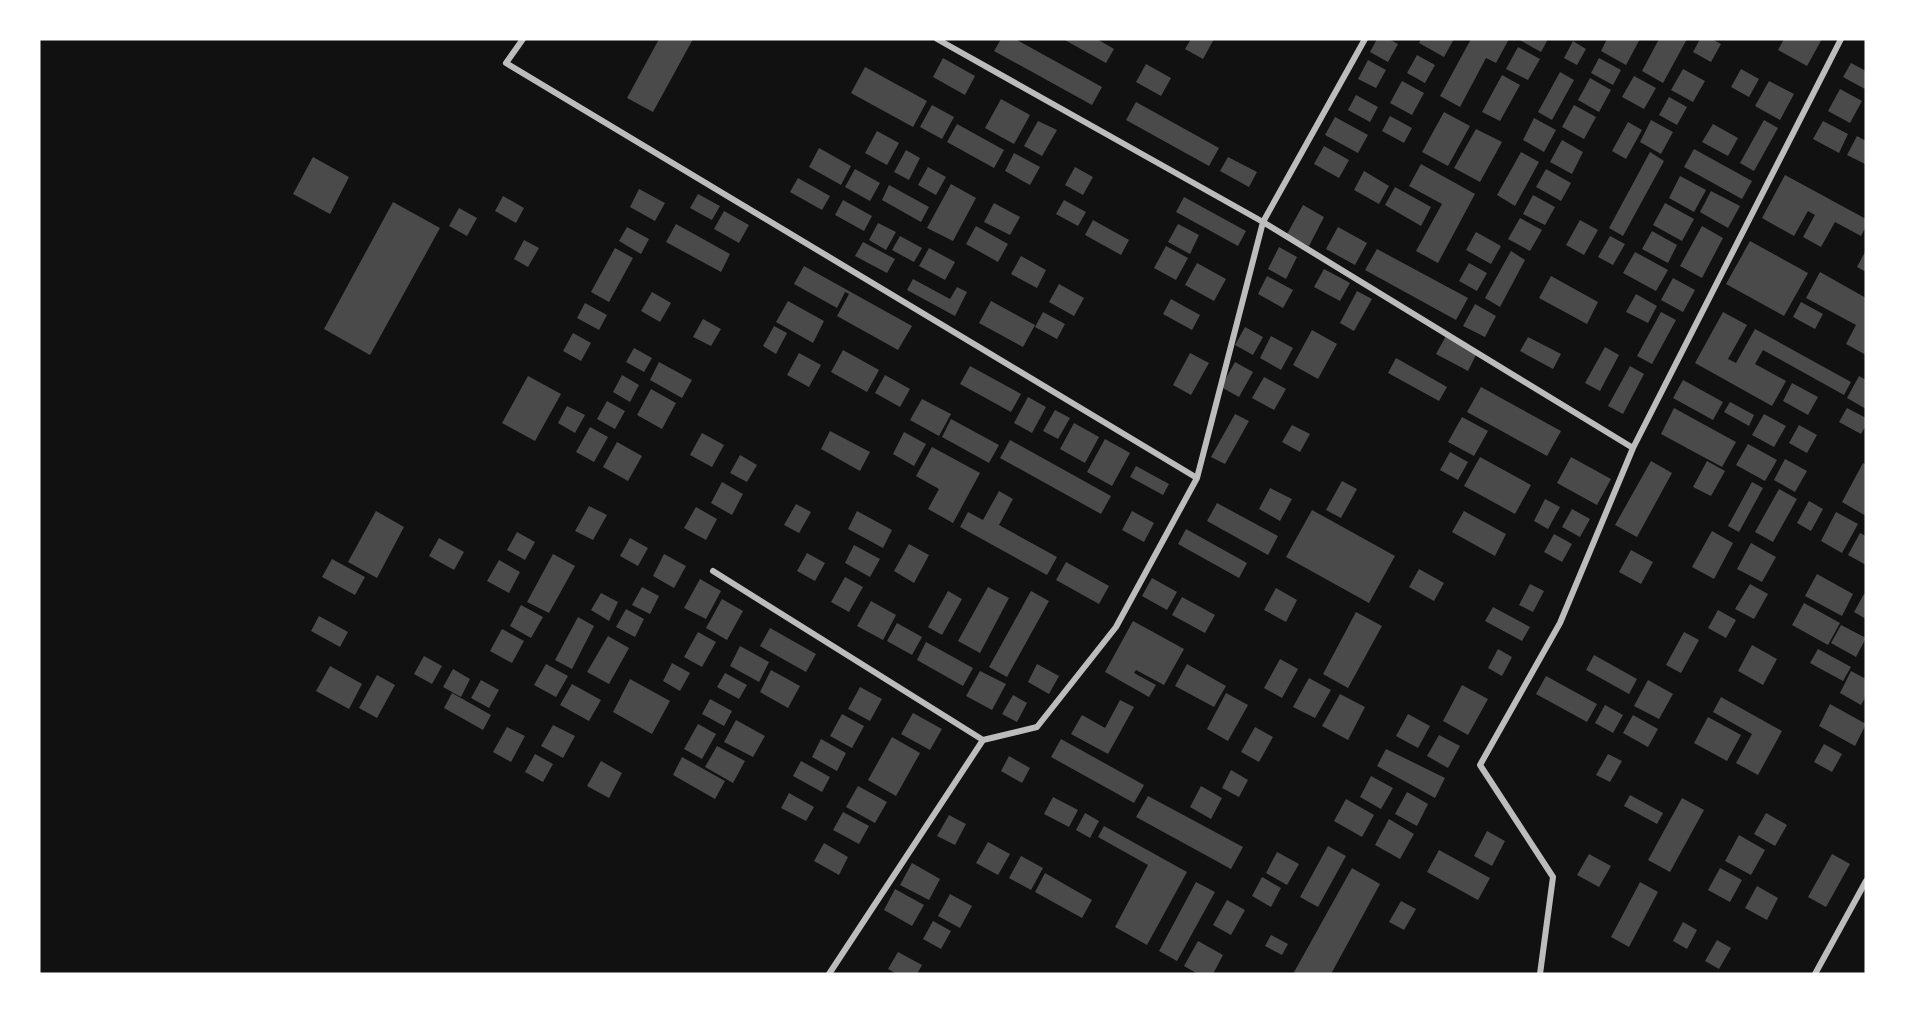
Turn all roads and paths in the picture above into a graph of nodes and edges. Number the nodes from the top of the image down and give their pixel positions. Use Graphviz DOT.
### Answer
graph roads {
  1 [pos="523,39"];
  2 [pos="1365,39"];
  3 [pos="1841,39"];
  4 [pos="939,40"];
  5 [pos="1263,222"];
  6 [pos="1633,448"];
  7 [pos="1197,478"];
  8 [pos="713,571"];
  9 [pos="983,740"];
  10 [pos="1866,880"];
  11 [pos="829,974"];
  12 [pos="1540,974"];
  13 [pos="1815,974"];
  1 -- 7 [label="street"];
  2 -- 5 [label="street"];
  3 -- 6 [label="street"];
  4 -- 5 [label="street"];
  5 -- 6 [label="street"];
  5 -- 7 [label="street"];
  6 -- 12 [label="street"];
  7 -- 9 [label="street"];
  8 -- 9 [label="street"];
  9 -- 11 [label="street"];
  10 -- 13 [label="street"];
}
